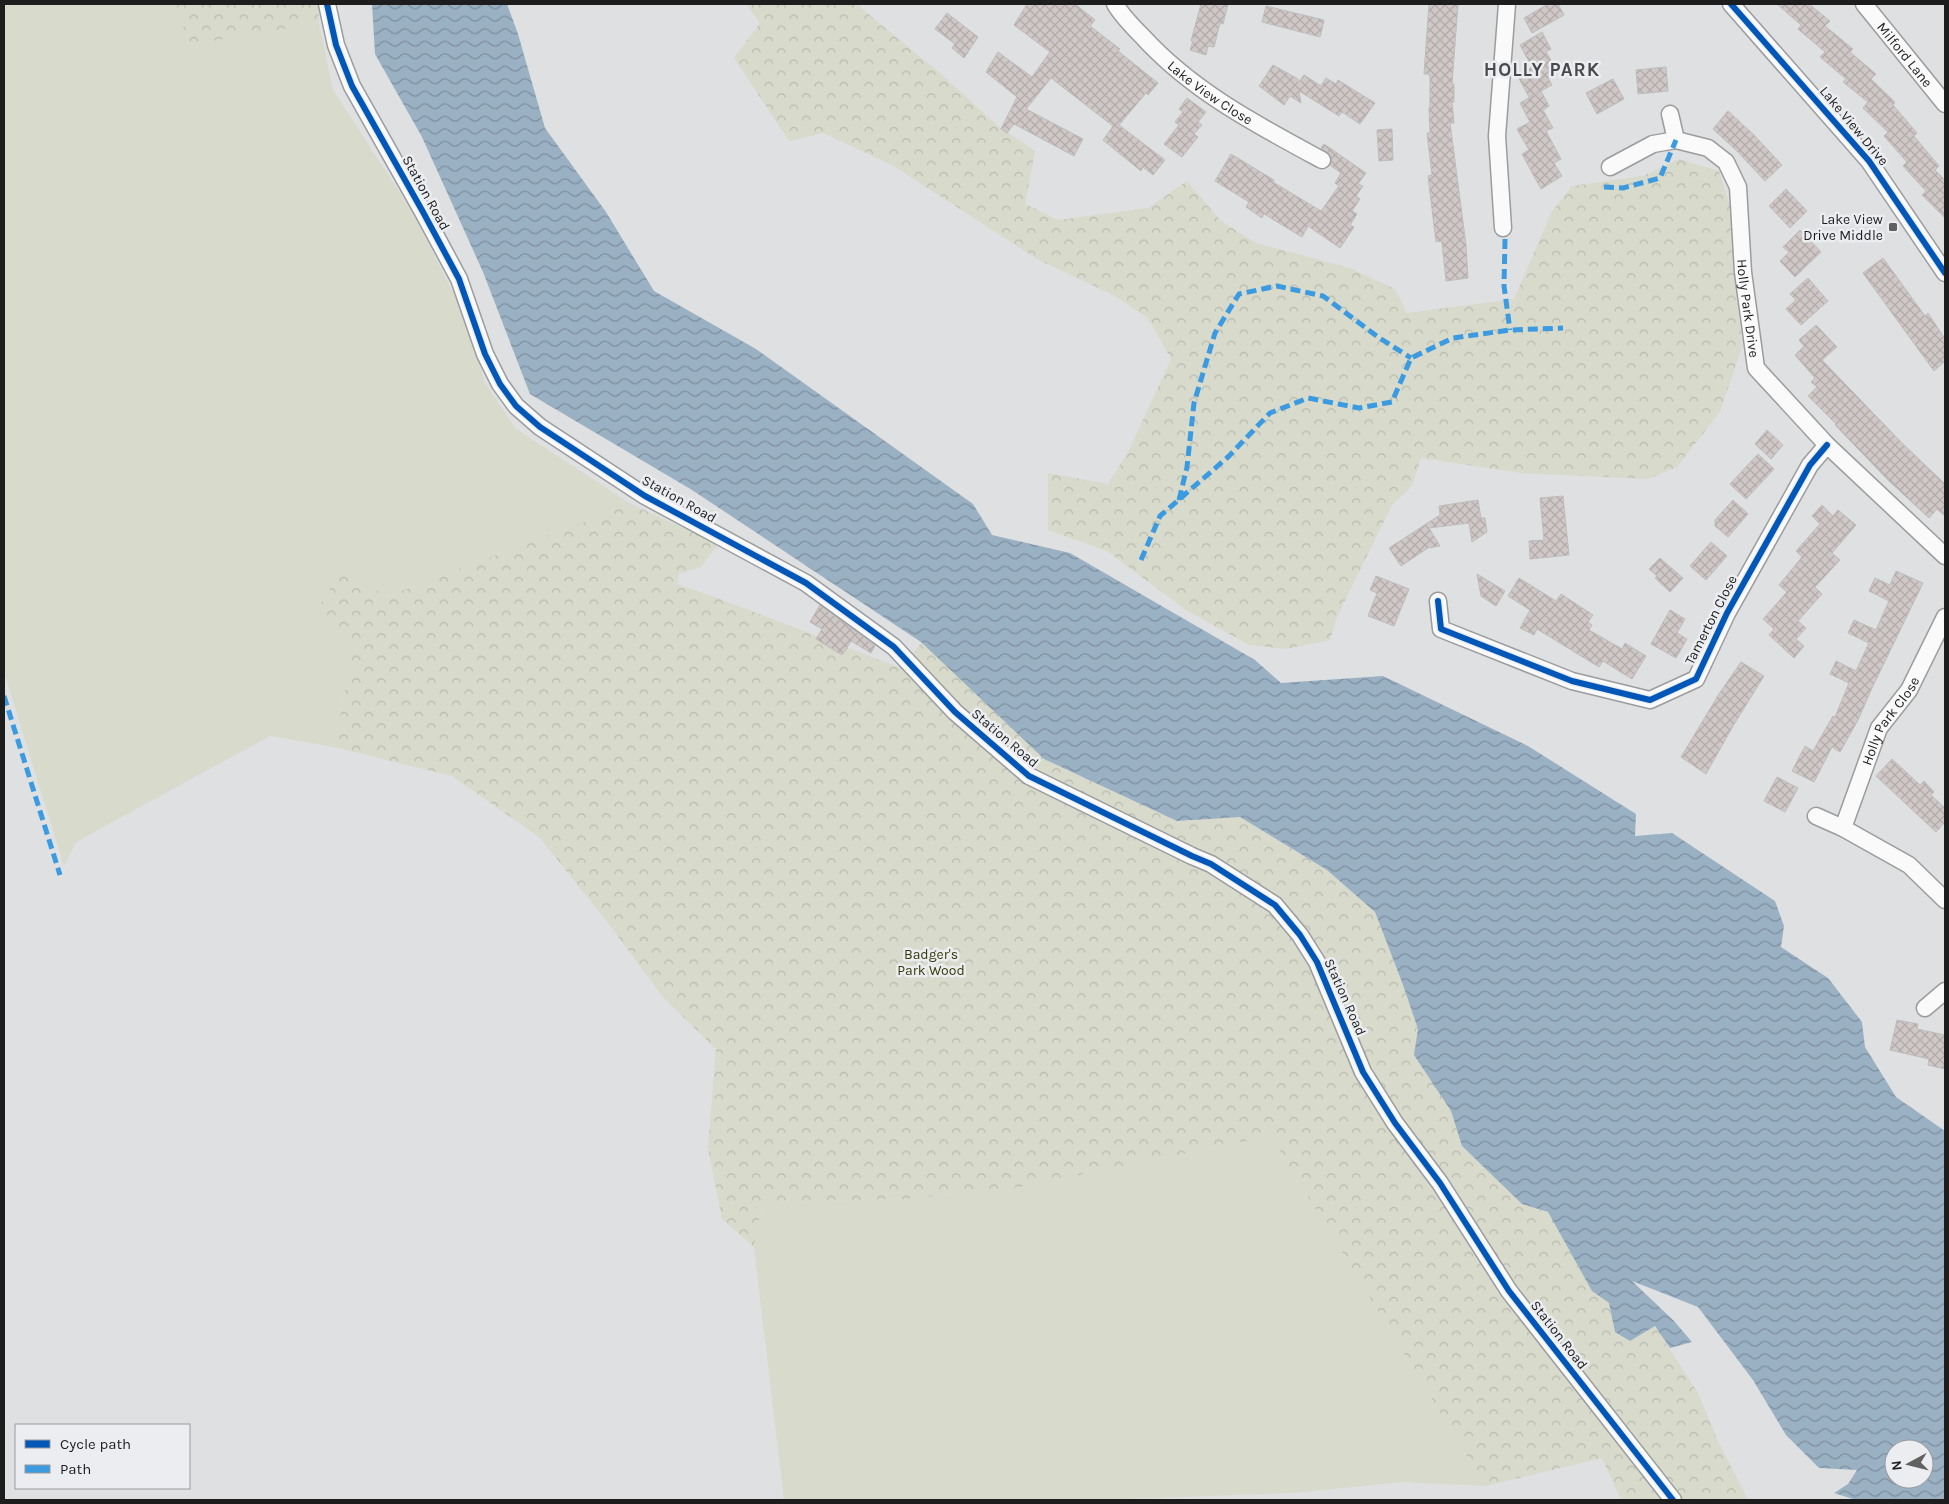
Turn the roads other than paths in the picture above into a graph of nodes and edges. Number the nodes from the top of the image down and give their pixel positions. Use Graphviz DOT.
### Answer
graph roads {
  1 [pos="327,4"];
  2 [pos="1115,4"];
  3 [pos="1507,4"];
  4 [pos="1731,4"];
  5 [pos="1864,4"];
  6 [pos="1945,104"];
  7 [pos="1670,114"];
  8 [pos="1676,140"];
  9 [pos="1322,160"];
  10 [pos="1610,167"];
  11 [pos="1503,228"];
  12 [pos="1945,273"];
  13 [pos="1827,445"];
  14 [pos="1945,556"];
  15 [pos="1438,601"];
  16 [pos="1945,617"];
  17 [pos="1816,816"];
  18 [pos="1843,828"];
  19 [pos="1945,900"];
  20 [pos="1945,991"];
  21 [pos="1926,1008"];
  22 [pos="1673,1500"];
  1 -- 22 [label="street, Station Road"];
  2 -- 9 [label="street, Lake View Close"];
  3 -- 11 [label="street"];
  4 -- 12 [label="street, Lake View Drive"];
  5 -- 6 [label="street, Milford Lane"];
  7 -- 8 [label="street"];
  8 -- 10 [label="street, Holly Park Drive"];
  8 -- 13 [label="street, Holly Park Drive"];
  13 -- 14 [label="street, Holly Park Drive"];
  13 -- 15 [label="street, Tamerton Close"];
  16 -- 18 [label="street, Holly Park Close"];
  17 -- 18 [label="street"];
  18 -- 19 [label="street"];
  20 -- 21 [label="street"];
}
